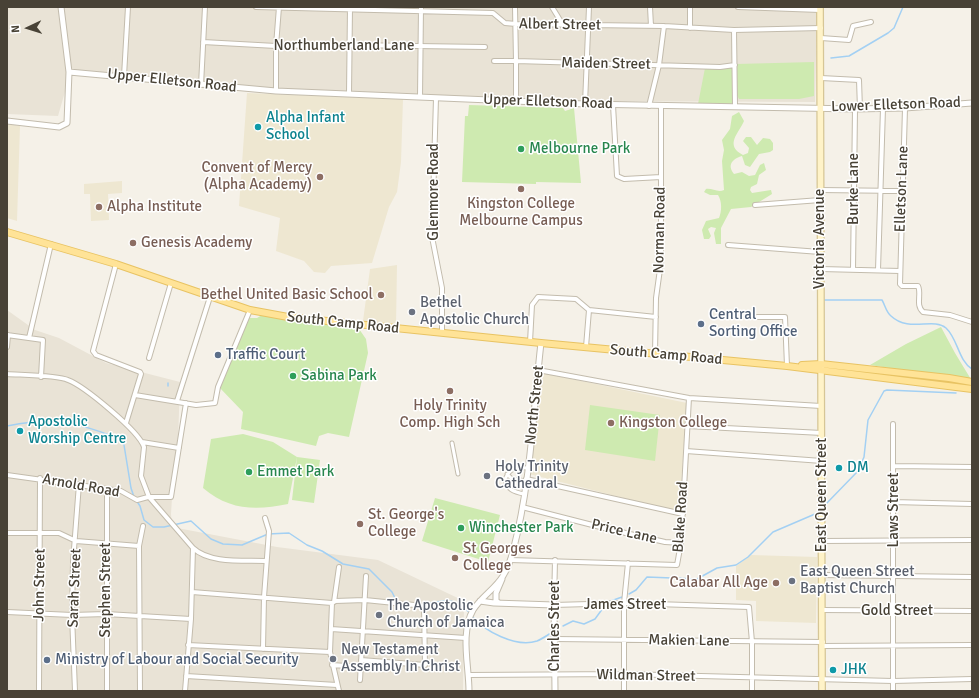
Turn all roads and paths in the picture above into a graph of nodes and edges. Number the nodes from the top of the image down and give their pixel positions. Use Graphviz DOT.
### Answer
graph roads {
  1 [pos="61,7"];
  2 [pos="128,7"];
  3 [pos="205,7"];
  4 [pos="256,7"];
  5 [pos="279,7"];
  6 [pos="516,7"];
  7 [pos="552,7"];
  8 [pos="589,7"];
  9 [pos="650,7"];
  10 [pos="690,7"];
  11 [pos="738,7"];
  12 [pos="751,7"];
  13 [pos="349,8"];
  14 [pos="784,8"];
  15 [pos="820,8"];
  16 [pos="421,9"];
  17 [pos="871,22"];
  18 [pos="516,24"];
  19 [pos="563,25"];
  20 [pos="588,25"];
  21 [pos="651,26"];
  22 [pos="664,26"];
  23 [pos="690,28"];
  24 [pos="820,28"];
  25 [pos="734,30"];
  26 [pos="821,38"];
  27 [pos="203,42"];
  28 [pos="348,45"];
  29 [pos="276,46"];
  30 [pos="485,46"];
  31 [pos="420,47"];
  32 [pos="494,61"];
  33 [pos="516,61"];
  34 [pos="585,64"];
  35 [pos="659,65"];
  36 [pos="735,65"];
  37 [pos="69,72"];
  38 [pos="124,76"];
  39 [pos="821,78"];
  40 [pos="201,85"];
  41 [pos="276,91"];
  42 [pos="349,94"];
  43 [pos="420,97"];
  44 [pos="436,98"];
  45 [pos="516,101"];
  46 [pos="972,103"];
  47 [pos="585,104"];
  48 [pos="613,104"];
  49 [pos="649,106"];
  50 [pos="661,106"];
  51 [pos="735,106"];
  52 [pos="820,107"];
  53 [pos="857,108"];
  54 [pos="883,108"];
  55 [pos="904,108"];
  56 [pos="7,121"];
  57 [pos="661,177"];
  58 [pos="820,190"];
  59 [pos="854,190"];
  60 [pos="880,191"];
  61 [pos="902,191"];
  62 [pos="820,200"];
  63 [pos="755,205"];
  64 [pos="7,232"];
  65 [pos="52,244"];
  66 [pos="728,245"];
  67 [pos="820,252"];
  68 [pos="116,264"];
  69 [pos="821,269"];
  70 [pos="854,270"];
  71 [pos="878,270"];
  72 [pos="900,271"];
  73 [pos="170,283"];
  74 [pos="210,297"];
  75 [pos="250,310"];
  76 [pos="589,310"];
  77 [pos="656,317"];
  78 [pos="757,317"];
  79 [pos="972,322"];
  80 [pos="442,333"];
  81 [pos="8,335"];
  82 [pos="29,338"];
  83 [pos="530,342"];
  84 [pos="541,343"];
  85 [pos="7,346"];
  86 [pos="586,347"];
  87 [pos="656,354"];
  88 [pos="149,358"];
  89 [pos="787,366"];
  90 [pos="821,367"];
  91 [pos="538,370"];
  92 [pos="7,374"];
  93 [pos="41,377"];
  94 [pos="972,382"];
  95 [pos="972,389"];
  96 [pos="135,395"];
  97 [pos="689,398"];
  98 [pos="177,401"];
  99 [pos="186,403"];
  100 [pos="821,406"];
  101 [pos="126,423"];
  102 [pos="893,424"];
  103 [pos="687,426"];
  104 [pos="822,433"];
  105 [pos="142,442"];
  106 [pos="452,443"];
  107 [pos="179,448"];
  108 [pos="686,451"];
  109 [pos="822,461"];
  110 [pos="894,466"];
  111 [pos="972,467"];
  112 [pos="528,468"];
  113 [pos="458,474"];
  114 [pos="507,474"];
  115 [pos="7,475"];
  116 [pos="40,478"];
  117 [pos="512,479"];
  118 [pos="526,480"];
  119 [pos="80,484"];
  120 [pos="506,484"];
  121 [pos="107,490"];
  122 [pos="524,494"];
  123 [pos="149,497"];
  124 [pos="894,502"];
  125 [pos="972,504"];
  126 [pos="522,508"];
  127 [pos="682,514"];
  128 [pos="265,518"];
  129 [pos="143,526"];
  130 [pos="7,533"];
  131 [pos="40,533"];
  132 [pos="894,540"];
  133 [pos="972,540"];
  134 [pos="76,541"];
  135 [pos="823,541"];
  136 [pos="681,542"];
  137 [pos="106,543"];
  138 [pos="139,546"];
  139 [pos="193,548"];
  140 [pos="510,560"];
  141 [pos="555,560"];
  142 [pos="266,561"];
  143 [pos="628,563"];
  144 [pos="339,567"];
  145 [pos="822,575"];
  146 [pos="366,576"];
  147 [pos="503,576"];
  148 [pos="893,577"];
  149 [pos="972,577"];
  150 [pos="192,592"];
  151 [pos="264,596"];
  152 [pos="365,600"];
  153 [pos="480,600"];
  154 [pos="334,602"];
  155 [pos="499,603"];
  156 [pos="624,603"];
  157 [pos="554,605"];
  158 [pos="822,610"];
  159 [pos="892,611"];
  160 [pos="972,611"];
  161 [pos="7,612"];
  162 [pos="39,613"];
  163 [pos="106,614"];
  164 [pos="72,615"];
  165 [pos="139,617"];
  166 [pos="191,619"];
  167 [pos="332,629"];
  168 [pos="363,631"];
  169 [pos="424,635"];
  170 [pos="466,638"];
  171 [pos="555,639"];
  172 [pos="624,640"];
  173 [pos="752,642"];
  174 [pos="823,644"];
  175 [pos="188,645"];
  176 [pos="972,645"];
  177 [pos="892,646"];
  178 [pos="263,649"];
  179 [pos="330,652"];
  180 [pos="361,660"];
  181 [pos="332,665"];
  182 [pos="361,667"];
  183 [pos="624,674"];
  184 [pos="469,675"];
  185 [pos="555,675"];
  186 [pos="186,676"];
  187 [pos="752,678"];
  188 [pos="822,679"];
  189 [pos="972,679"];
  190 [pos="360,680"];
  191 [pos="893,681"];
  192 [pos="337,685"];
  193 [pos="39,691"];
  194 [pos="75,691"];
  195 [pos="107,691"];
  196 [pos="140,691"];
  197 [pos="184,691"];
  198 [pos="339,691"];
  199 [pos="469,691"];
  200 [pos="555,691"];
  201 [pos="624,691"];
  202 [pos="752,691"];
  203 [pos="822,691"];
  204 [pos="893,691"];
  1 -- 37 [label="street"];
  2 -- 38 [label="street"];
  3 -- 27 [label="street"];
  4 -- 5 [label="street, Albert Street"];
  5 -- 13 [label="street, Albert Street"];
  5 -- 29 [label="street"];
  6 -- 18 [label="street"];
  7 -- 19 [label="street"];
  8 -- 20 [label="street"];
  9 -- 21 [label="street"];
  10 -- 23 [label="street"];
  11 -- 12 [label="street"];
  12 -- 14 [label="street"];
  13 -- 16 [label="street, Albert Street"];
  13 -- 28 [label="street"];
  14 -- 15 [label="street"];
  15 -- 24 [label="main road, Victoria Avenue"];
  16 -- 18 [label="street, Albert Street"];
  16 -- 31 [label="street"];
  17 -- 26 [label="street"];
  18 -- 19 [label="street, Albert Street"];
  18 -- 33 [label="street"];
  19 -- 20 [label="street, Albert Street"];
  20 -- 21 [label="street, Albert Street"];
  20 -- 34 [label="street"];
  21 -- 22 [label="street, Albert Street"];
  22 -- 23 [label="street, Albert Street"];
  22 -- 35 [label="street"];
  23 -- 25 [label="street, Albert Street"];
  24 -- 25 [label="street, Albert Street"];
  24 -- 26 [label="main road, Victoria Avenue"];
  25 -- 36 [label="street"];
  26 -- 39 [label="main road, Victoria Avenue"];
  27 -- 29 [label="street, Northumberland Lane"];
  27 -- 40 [label="street"];
  28 -- 29 [label="street, Northumberland Lane"];
  28 -- 31 [label="street, Northumberland Lane"];
  28 -- 42 [label="street"];
  29 -- 41 [label="street"];
  30 -- 31 [label="street, Northumberland Lane"];
  31 -- 43 [label="street"];
  32 -- 33 [label="street, Maiden Street"];
  33 -- 34 [label="street, Maiden Street"];
  33 -- 45 [label="street"];
  34 -- 35 [label="street, Maiden Street"];
  34 -- 47 [label="street"];
  35 -- 36 [label="street, Maiden Street"];
  35 -- 49 [label="street"];
  36 -- 51 [label="street"];
  37 -- 38 [label="street, Upper Elletson Road"];
  37 -- 56 [label="street"];
  38 -- 40 [label="street, Upper Elletson Road"];
  39 -- 52 [label="main road, Victoria Avenue"];
  39 -- 53 [label="street, Burke Lane"];
  40 -- 41 [label="street, Upper Elletson Road"];
  41 -- 42 [label="street, Upper Elletson Road"];
  42 -- 43 [label="street, Upper Elletson Road"];
  43 -- 44 [label="street, Upper Elletson Road"];
  44 -- 45 [label="street, Upper Elletson Road"];
  44 -- 80 [label="street, Glenmore Road"];
  45 -- 47 [label="street, Upper Elletson Road"];
  46 -- 55 [label="street, Lower Elletson Road"];
  47 -- 48 [label="street, Upper Elletson Road"];
  48 -- 49 [label="street, Upper Elletson Road"];
  48 -- 57 [label="street"];
  49 -- 50 [label="street, Upper Elletson Road"];
  50 -- 51 [label="street, Upper Elletson Road"];
  50 -- 57 [label="street, Norman Road"];
  51 -- 52 [label="street, Upper Elletson Road"];
  52 -- 53 [label="street, Lower Elletson Road"];
  52 -- 58 [label="main road, Victoria Avenue"];
  53 -- 54 [label="street, Lower Elletson Road"];
  53 -- 59 [label="street, Burke Lane"];
  54 -- 55 [label="street, Lower Elletson Road"];
  54 -- 60 [label="street, Elletson Lane"];
  55 -- 61 [label="street, Elletson Lane"];
  57 -- 77 [label="street, Norman Road"];
  58 -- 59 [label="street"];
  58 -- 62 [label="main road, Victoria Avenue"];
  59 -- 60 [label="street"];
  59 -- 70 [label="street, Burke Lane"];
  60 -- 61 [label="street"];
  60 -- 71 [label="street, Elletson Lane"];
  61 -- 72 [label="street, Elletson Lane"];
  62 -- 63 [label="street"];
  62 -- 67 [label="main road, Victoria Avenue"];
  64 -- 65 [label="main road, South Camp Road"];
  65 -- 68 [label="main road, South Camp Road"];
  65 -- 82 [label="street"];
  66 -- 67 [label="street"];
  67 -- 69 [label="main road, Victoria Avenue"];
  68 -- 73 [label="main road, South Camp Road"];
  68 -- 96 [label="street"];
  69 -- 70 [label="street"];
  69 -- 90 [label="main road, Victoria Avenue"];
  70 -- 71 [label="street"];
  71 -- 72 [label="street"];
  72 -- 79 [label="street"];
  73 -- 74 [label="main road, South Camp Road"];
  73 -- 88 [label="street"];
  74 -- 75 [label="main road, South Camp Road"];
  74 -- 98 [label="street"];
  75 -- 80 [label="main road, South Camp Road"];
  75 -- 99 [label="street"];
  76 -- 77 [label="street"];
  76 -- 83 [label="street"];
  76 -- 86 [label="street"];
  77 -- 87 [label="street, Norman Road"];
  78 -- 89 [label="street"];
  80 -- 83 [label="main road, South Camp Road"];
  81 -- 82 [label="street"];
  81 -- 85 [label="street"];
  82 -- 93 [label="street"];
  83 -- 84 [label="main road, South Camp Road"];
  84 -- 86 [label="main road, South Camp Road"];
  84 -- 91 [label="street, North Street"];
  86 -- 87 [label="main road, South Camp Road"];
  87 -- 89 [label="main road, South Camp Road"];
  89 -- 90 [label="main road, South Camp Road"];
  90 -- 94 [label="main road, South Camp Road"];
  90 -- 95 [label="main road, South Camp Road"];
  90 -- 100 [label="main road, East Queen Street"];
  91 -- 97 [label="street"];
  91 -- 112 [label="street, North Street"];
  92 -- 93 [label="street"];
  93 -- 101 [label="street"];
  96 -- 98 [label="street"];
  96 -- 101 [label="street"];
  97 -- 100 [label="street"];
  97 -- 103 [label="street, Blake Road"];
  98 -- 99 [label="street"];
  99 -- 107 [label="street"];
  100 -- 104 [label="main road, East Queen Street"];
  101 -- 105 [label="street"];
  102 -- 110 [label="street, Laws Street"];
  103 -- 104 [label="street"];
  103 -- 108 [label="street, Blake Road"];
  104 -- 109 [label="main road, East Queen Street"];
  105 -- 107 [label="street"];
  105 -- 123 [label="street"];
  106 -- 113 [label="street"];
  107 -- 123 [label="street, Arnold Road"];
  108 -- 109 [label="street"];
  108 -- 127 [label="street, Blake Road"];
  109 -- 135 [label="main road, East Queen Street"];
  110 -- 111 [label="street"];
  110 -- 124 [label="street, Laws Street"];
  112 -- 114 [label="street"];
  112 -- 118 [label="street, North Street"];
  114 -- 117 [label="street"];
  114 -- 120 [label="street"];
  115 -- 116 [label="street, Arnold Road"];
  116 -- 119 [label="street, Arnold Road"];
  116 -- 131 [label="street, John Street"];
  117 -- 118 [label="street"];
  117 -- 120 [label="street"];
  118 -- 122 [label="street, North Street"];
  118 -- 127 [label="street"];
  119 -- 121 [label="street, Arnold Road"];
  119 -- 134 [label="street, Sarah Street"];
  120 -- 122 [label="street"];
  121 -- 123 [label="street, Arnold Road"];
  121 -- 137 [label="street, Stephen Street"];
  122 -- 126 [label="street, North Street"];
  123 -- 139 [label="street"];
  124 -- 125 [label="street"];
  124 -- 132 [label="street, Laws Street"];
  126 -- 136 [label="street, Price Lane"];
  126 -- 140 [label="street, North Street"];
  127 -- 136 [label="street, Blake Road"];
  128 -- 142 [label="street"];
  129 -- 138 [label="street"];
  130 -- 131 [label="street"];
  131 -- 134 [label="street"];
  131 -- 162 [label="street, John Street"];
  132 -- 133 [label="street"];
  132 -- 135 [label="street"];
  132 -- 148 [label="street, Laws Street"];
  134 -- 137 [label="street"];
  134 -- 164 [label="street, Sarah Street"];
  135 -- 145 [label="main road, East Queen Street"];
  136 -- 143 [label="street, Blake Road"];
  137 -- 138 [label="street"];
  137 -- 163 [label="street, Stephen Street"];
  138 -- 165 [label="street"];
  139 -- 142 [label="street"];
  139 -- 150 [label="street"];
  140 -- 141 [label="street, Blake Road"];
  140 -- 147 [label="street, North Street"];
  141 -- 143 [label="street, Blake Road"];
  141 -- 157 [label="street, Charles Street"];
  142 -- 151 [label="street"];
  143 -- 156 [label="street"];
  144 -- 154 [label="street"];
  145 -- 148 [label="street"];
  145 -- 158 [label="main road, East Queen Street"];
  146 -- 152 [label="street"];
  147 -- 153 [label="street, North Street"];
  147 -- 155 [label="street"];
  148 -- 149 [label="street"];
  148 -- 159 [label="street, Laws Street"];
  150 -- 151 [label="street"];
  150 -- 166 [label="street"];
  151 -- 154 [label="street"];
  151 -- 178 [label="street"];
  152 -- 154 [label="street"];
  152 -- 168 [label="street"];
  152 -- 169 [label="street"];
  153 -- 155 [label="street, James Street"];
  153 -- 170 [label="street, North Street"];
  154 -- 167 [label="street"];
  155 -- 157 [label="street, James Street"];
  156 -- 157 [label="street, James Street"];
  156 -- 172 [label="street"];
  156 -- 173 [label="street, James Street"];
  157 -- 171 [label="street, Charles Street"];
  158 -- 159 [label="street, Gold Street"];
  158 -- 174 [label="main road, East Queen Street"];
  159 -- 160 [label="street, Gold Street"];
  159 -- 177 [label="street, Laws Street"];
  161 -- 162 [label="street"];
  162 -- 164 [label="street"];
  162 -- 193 [label="street, John Street"];
  163 -- 164 [label="street"];
  163 -- 165 [label="street"];
  163 -- 195 [label="street, Stephen Street"];
  164 -- 194 [label="street, Sarah Street"];
  165 -- 166 [label="street"];
  165 -- 196 [label="street"];
  166 -- 175 [label="street"];
  167 -- 168 [label="street"];
  167 -- 179 [label="street"];
  168 -- 169 [label="street"];
  168 -- 180 [label="street"];
  169 -- 170 [label="street"];
  169 -- 180 [label="street"];
  170 -- 184 [label="street, North Street"];
  171 -- 172 [label="street, Makien Lane"];
  171 -- 185 [label="street, Charles Street"];
  172 -- 173 [label="street, Makien Lane"];
  172 -- 183 [label="street"];
  173 -- 174 [label="street, Makien Lane"];
  173 -- 187 [label="street"];
  174 -- 177 [label="street, Makien Lane"];
  174 -- 188 [label="main road, East Queen Street"];
  175 -- 178 [label="street"];
  175 -- 186 [label="street"];
  176 -- 177 [label="street, Makien Lane"];
  177 -- 191 [label="street, Laws Street"];
  178 -- 179 [label="street"];
  179 -- 181 [label="street"];
  180 -- 182 [label="street"];
  181 -- 182 [label="street"];
  181 -- 192 [label="street"];
  182 -- 190 [label="street"];
  183 -- 185 [label="street, Wildman Street"];
  183 -- 187 [label="street, Wildman Street"];
  183 -- 201 [label="street"];
  184 -- 185 [label="street, Wildman Street"];
  184 -- 199 [label="street, North Street"];
  185 -- 200 [label="street, Charles Street"];
  186 -- 192 [label="street"];
  186 -- 197 [label="street"];
  187 -- 188 [label="street, Wildman Street"];
  187 -- 202 [label="street"];
  188 -- 191 [label="street, Wildman Street"];
  188 -- 203 [label="main road, East Queen Street"];
  189 -- 191 [label="street, Wildman Street"];
  191 -- 204 [label="street, Laws Street"];
  192 -- 198 [label="street"];
}
